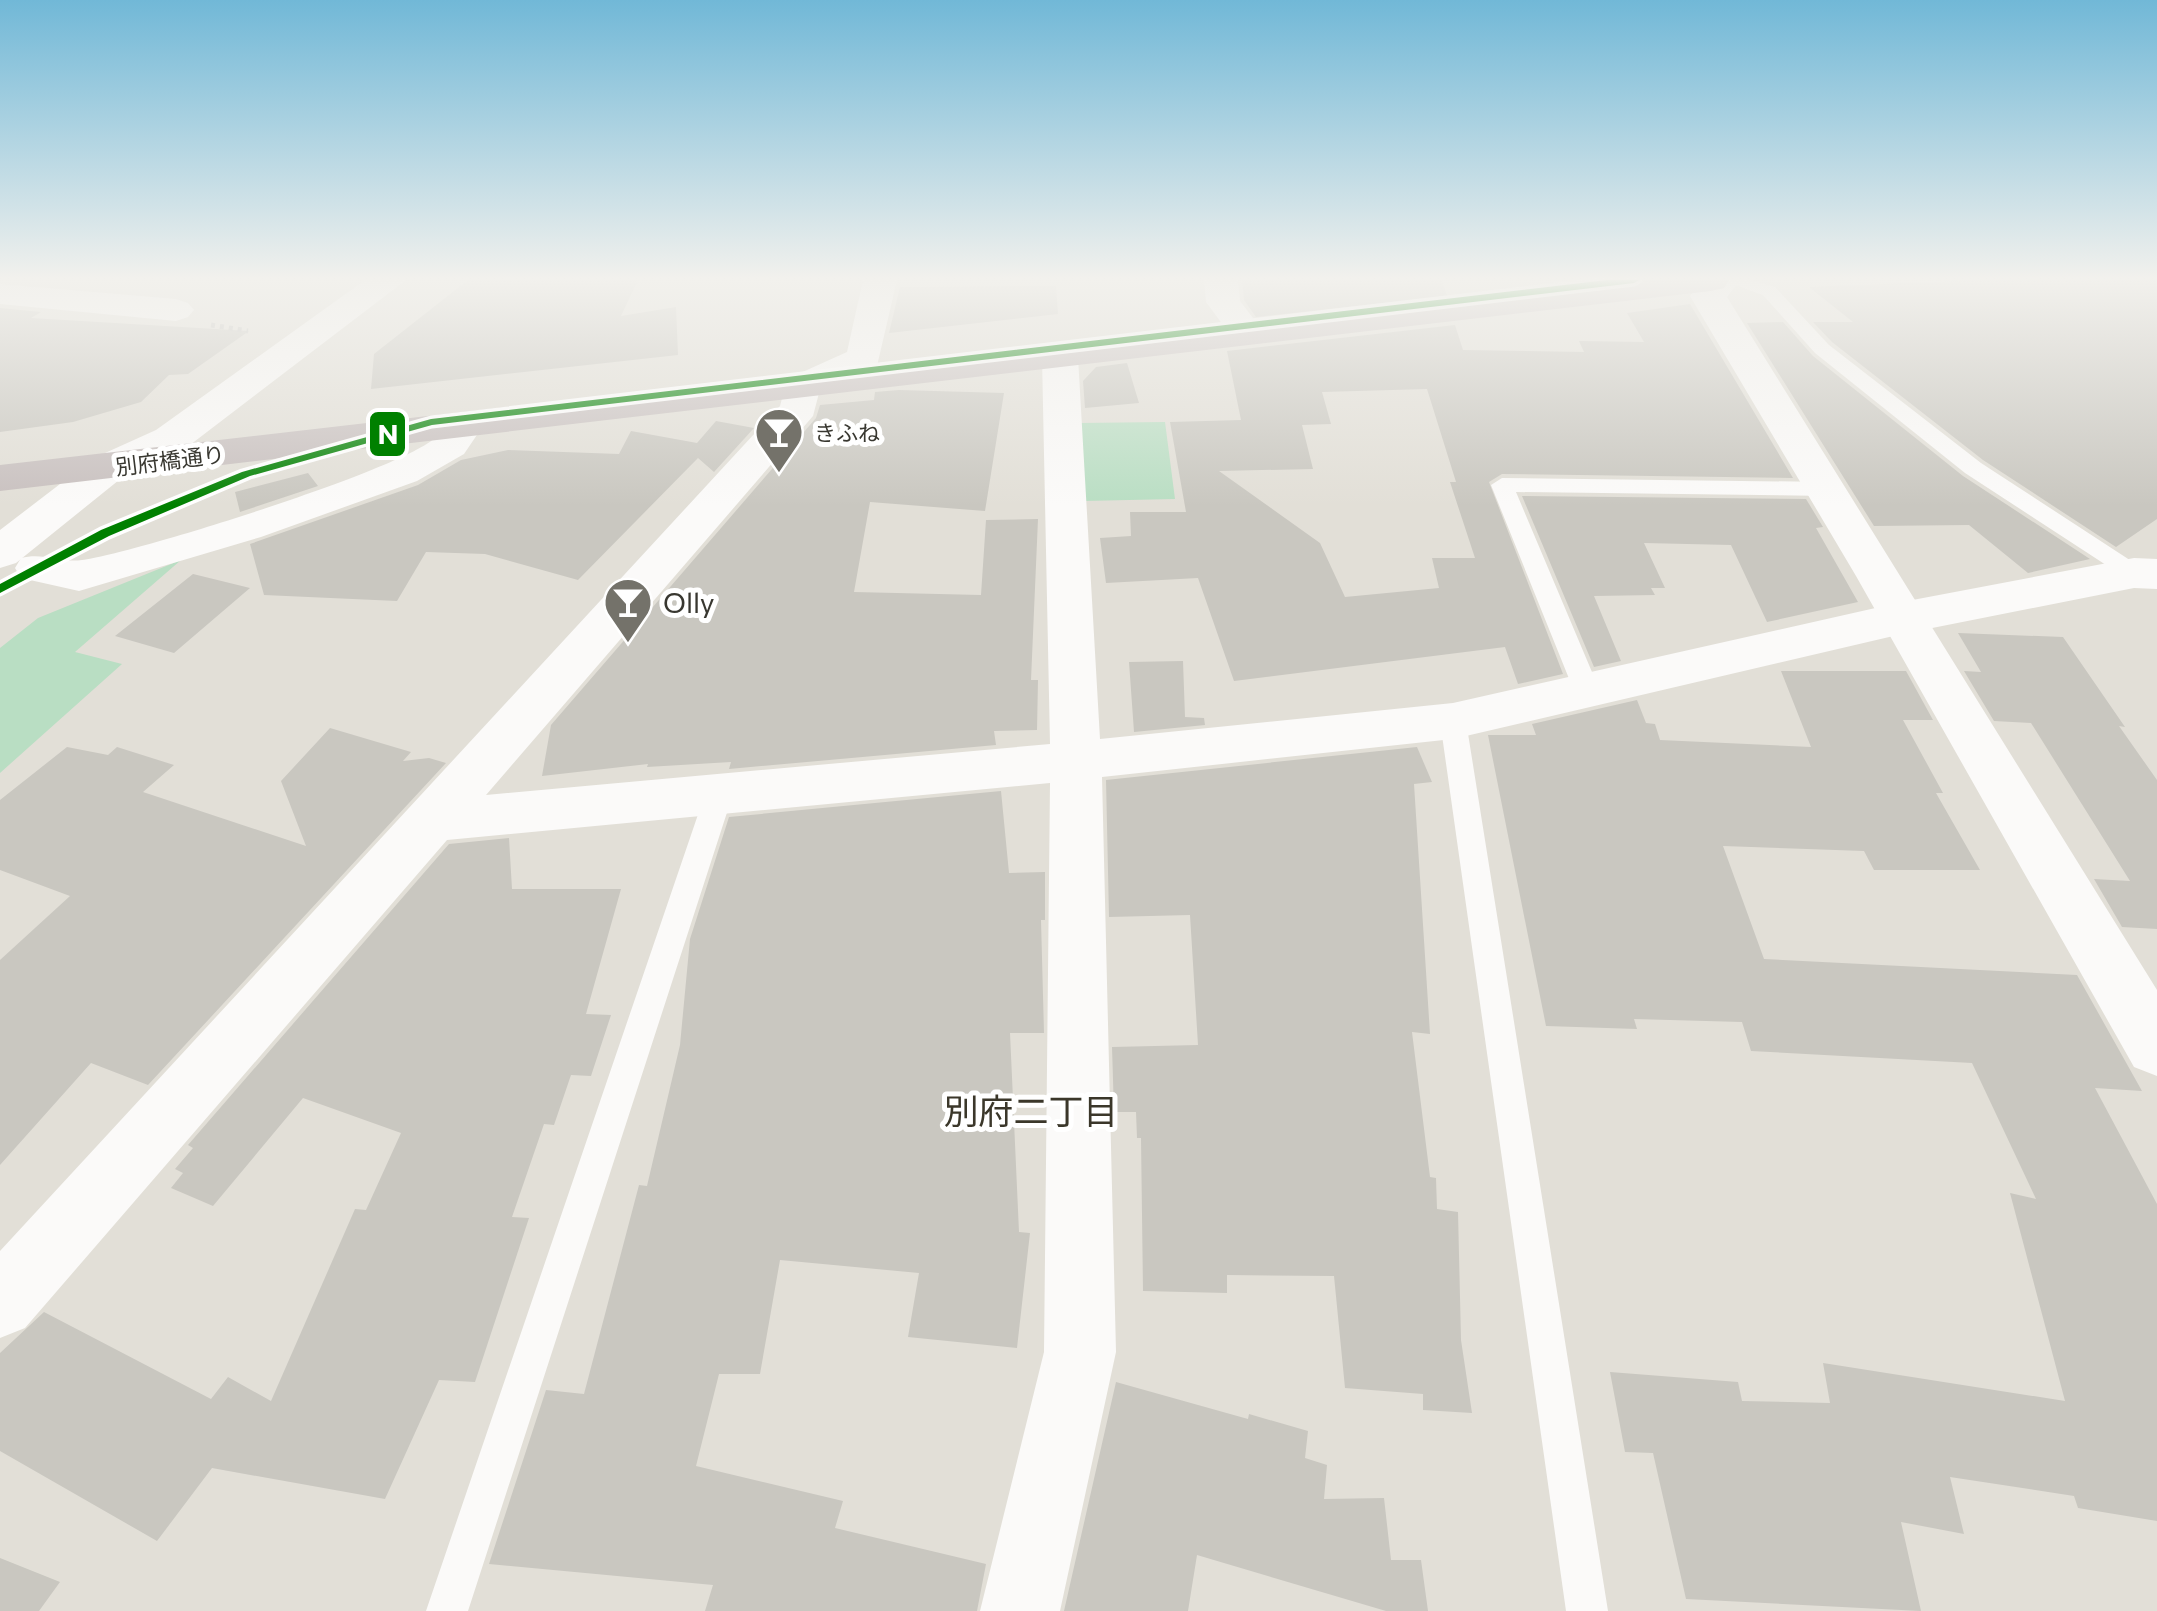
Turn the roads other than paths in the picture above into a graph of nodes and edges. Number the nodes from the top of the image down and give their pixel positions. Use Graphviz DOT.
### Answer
graph roads {
  1 [pos="294,355"];
  2 [pos="890,355"];
  3 [pos="1075,355"];
  4 [pos="1746,355"];
  5 [pos="1830,355"];
  6 [pos="1060,357"];
  7 [pos="864,358"];
  8 [pos="800,387"];
  9 [pos="463,426"];
  10 [pos="176,449"];
  11 [pos="0,459"];
  12 [pos="109,467"];
  13 [pos="0,478"];
  14 [pos="1830,488"];
  15 [pos="18,560"];
  16 [pos="2149,582"];
  17 [pos="0,596"];
  18 [pos="1902,618"];
  19 [pos="1587,690"];
  20 [pos="1453,721"];
  21 [pos="1076,762"];
  22 [pos="719,794"];
  23 [pos="432,820"];
  24 [pos="2157,1047"];
  25 [pos="12,1274"];
  26 [pos="447,1611"];
  27 [pos="1020,1611"];
  28 [pos="1587,1611"];
  1 -- 10 [label="street"];
  2 -- 7 [label="highway, 別府橋通り"];
  3 -- 6 [label="highway, 別府橋通り"];
  4 -- 14 [label="street"];
  5 -- 16 [label="lane"];
  6 -- 8 [label="highway, 別府橋通り"];
  6 -- 21 [label="street"];
  7 -- 8 [label="street"];
  7 -- 10 [label="highway, 別府橋通り"];
  8 -- 9 [label="highway, 別府橋通り"];
  8 -- 23 [label="street"];
  9 -- 10 [label="highway, 別府橋通り"];
  9 -- 15 [label="street"];
  10 -- 11 [label="highway, 別府橋通り"];
  10 -- 12 [label="street"];
  10 -- 15 [label="street"];
  12 -- 13 [label="highway, 別府橋通り"];
  12 -- 15 [label="street"];
  14 -- 18 [label="street"];
  14 -- 19 [label="lane"];
  15 -- 17 [label="street"];
  16 -- 18 [label="street"];
  18 -- 19 [label="street"];
  18 -- 24 [label="street"];
  19 -- 20 [label="street"];
  20 -- 21 [label="street"];
  20 -- 28 [label="lane"];
  21 -- 22 [label="street"];
  21 -- 27 [label="street"];
  22 -- 23 [label="street"];
  22 -- 26 [label="lane"];
  23 -- 25 [label="street"];
}
